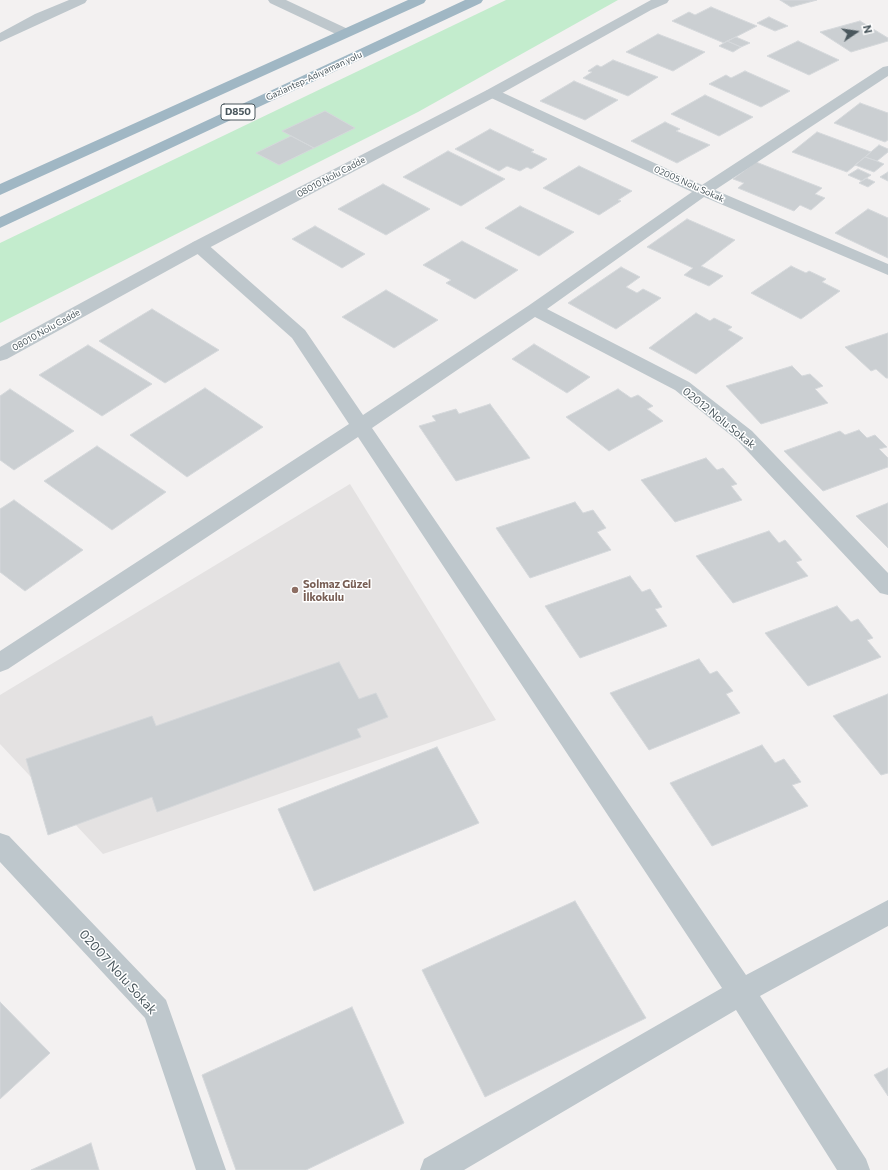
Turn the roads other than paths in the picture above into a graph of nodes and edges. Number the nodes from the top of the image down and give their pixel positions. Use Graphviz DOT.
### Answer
graph roads {
  1 [pos="80,0"];
  2 [pos="275,0"];
  3 [pos="419,0"];
  4 [pos="476,0"];
  5 [pos="662,0"];
  6 [pos="345,33"];
  7 [pos="0,38"];
  8 [pos="888,70"];
  9 [pos="492,93"];
  10 [pos="0,190"];
  11 [pos="703,191"];
  12 [pos="0,222"];
  13 [pos="199,246"];
  14 [pos="888,270"];
  15 [pos="534,310"];
  16 [pos="0,355"];
  17 [pos="362,425"];
  18 [pos="888,587"];
  19 [pos="0,663"];
  20 [pos="0,844"];
  21 [pos="888,912"];
  22 [pos="741,992"];
  23 [pos="211,1170"];
  24 [pos="435,1170"];
  25 [pos="855,1170"];
  1 -- 7 [label="street"];
  2 -- 6 [label="street"];
  3 -- 6 [label="highway, D850"];
  4 -- 12 [label="highway, Gaziantep-Adıyaman yolu / D850"];
  5 -- 9 [label="street, 08010 Nolu Cadde"];
  6 -- 10 [label="highway, D850"];
  8 -- 11 [label="street"];
  9 -- 11 [label="street, 02005 Nolu Sokak"];
  9 -- 13 [label="street, 08010 Nolu Cadde"];
  11 -- 14 [label="street, 02005 Nolu Sokak"];
  11 -- 15 [label="street"];
  13 -- 16 [label="street, 08010 Nolu Cadde"];
  13 -- 17 [label="street"];
  15 -- 17 [label="street"];
  15 -- 18 [label="street, 02012 Nolu Sokak"];
  17 -- 19 [label="street"];
  17 -- 22 [label="street"];
  20 -- 23 [label="street, 02007 Nolu Sokak"];
  21 -- 22 [label="street"];
  22 -- 24 [label="street"];
  22 -- 25 [label="street"];
}
